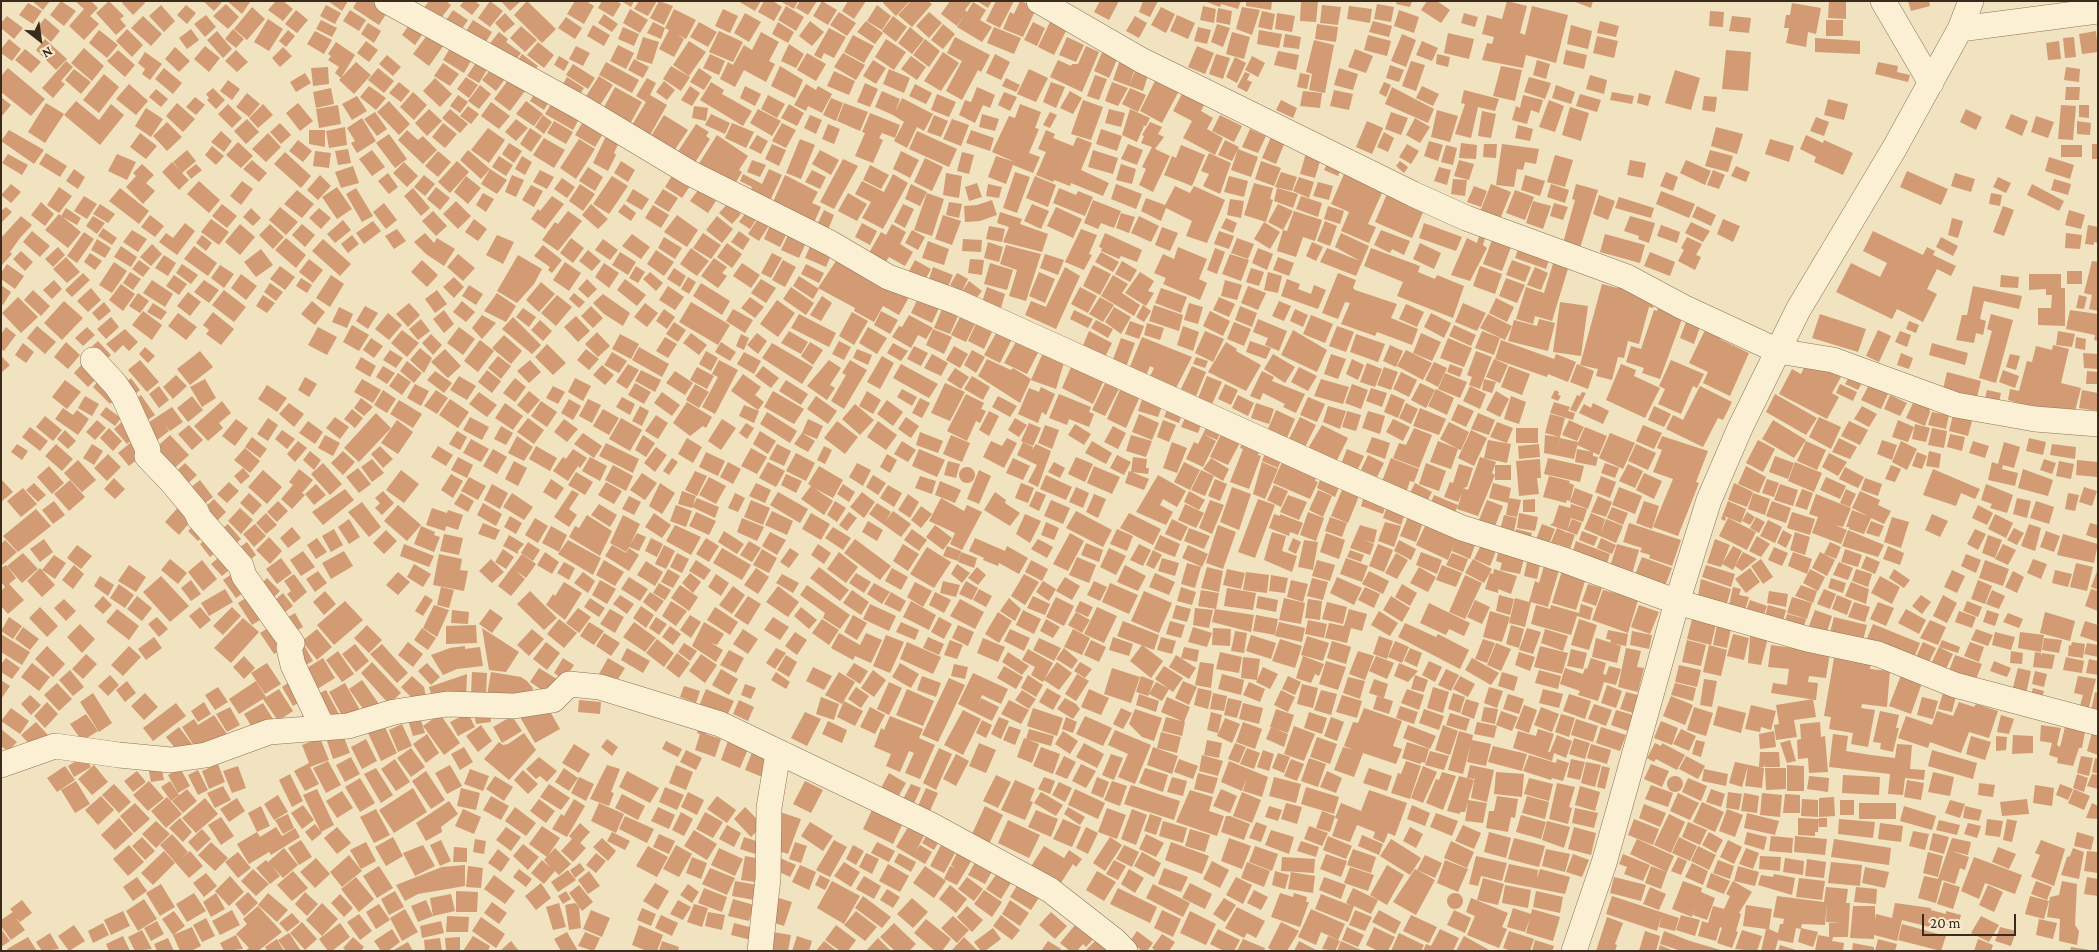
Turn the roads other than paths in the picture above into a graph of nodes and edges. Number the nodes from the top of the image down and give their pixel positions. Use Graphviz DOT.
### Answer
graph roads {
  1 [pos="387,1"];
  2 [pos="1040,1"];
  3 [pos="1883,1"];
  4 [pos="1971,1"];
  5 [pos="2098,11"];
  6 [pos="1960,29"];
  7 [pos="1931,83"];
  8 [pos="1778,350"];
  9 [pos="94,360"];
  10 [pos="2098,424"];
  11 [pos="1677,602"];
  12 [pos="2098,723"];
  13 [pos="322,726"];
  14 [pos="778,753"];
  15 [pos="1,765"];
  16 [pos="760,951"];
  17 [pos="1125,951"];
  18 [pos="1574,951"];
  1 -- 11 [label="street"];
  2 -- 8 [label="street"];
  3 -- 7 [label="street"];
  4 -- 6 [label="street"];
  5 -- 6 [label="street"];
  6 -- 7 [label="street"];
  7 -- 8 [label="street"];
  8 -- 10 [label="street"];
  8 -- 11 [label="street"];
  9 -- 13 [label="street"];
  11 -- 12 [label="street"];
  11 -- 18 [label="street"];
  13 -- 14 [label="street"];
  13 -- 15 [label="street"];
  14 -- 16 [label="street"];
  14 -- 17 [label="street"];
}
